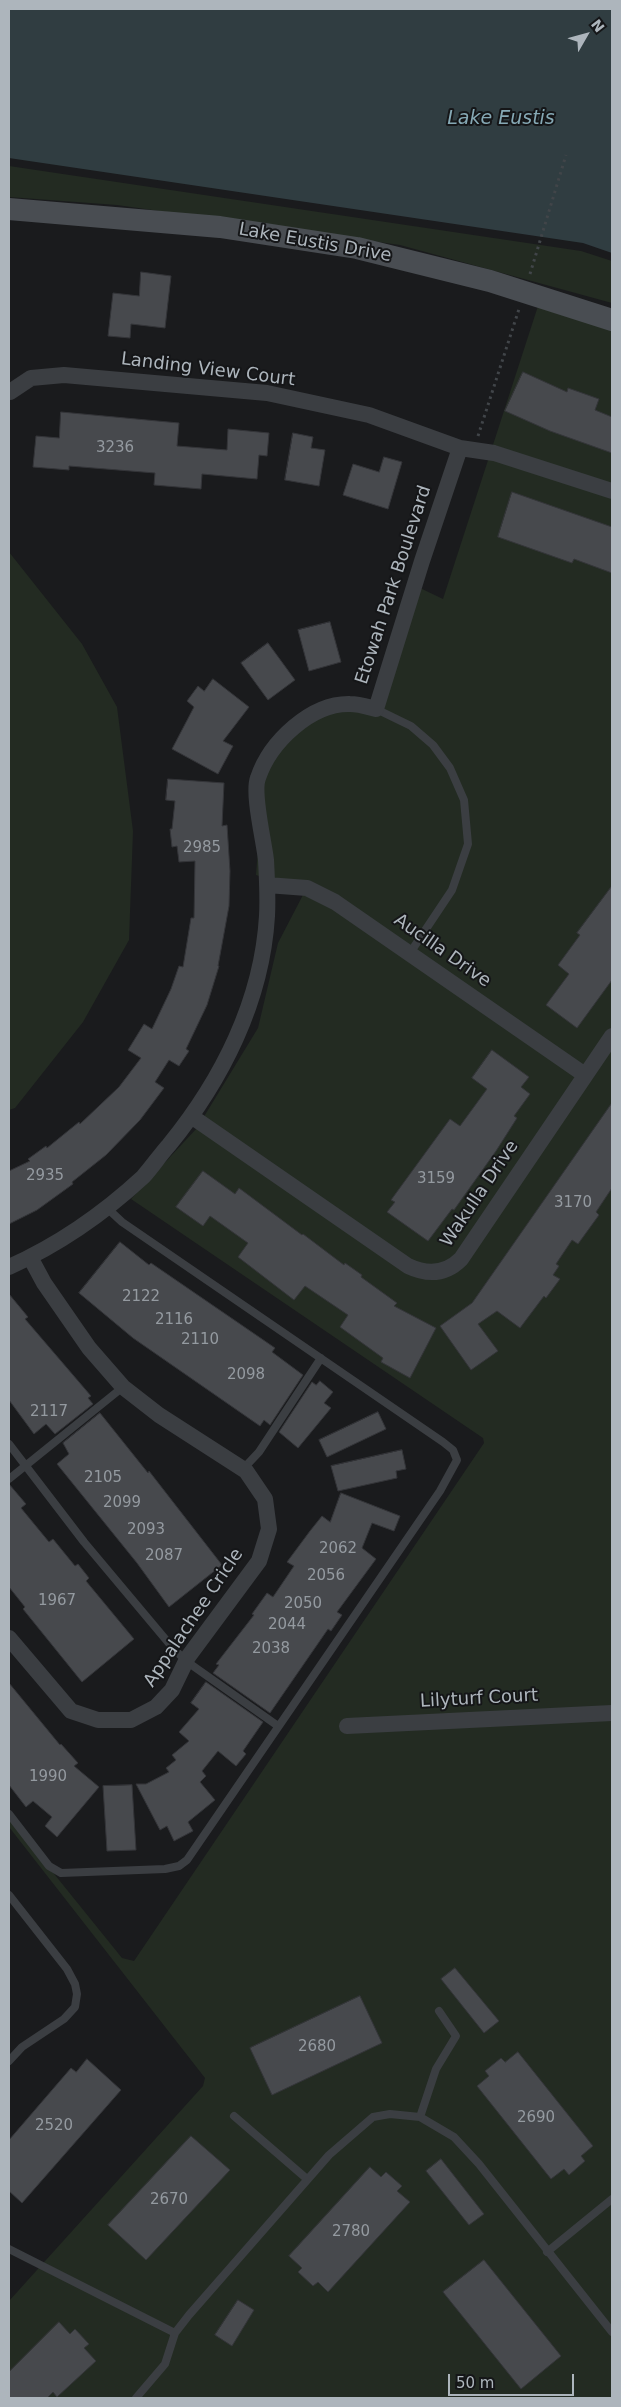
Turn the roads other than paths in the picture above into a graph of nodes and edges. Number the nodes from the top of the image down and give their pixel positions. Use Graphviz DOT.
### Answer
graph roads {
  1 [pos="9,209"];
  2 [pos="612,320"];
  3 [pos="9,391"];
  4 [pos="460,448"];
  5 [pos="612,491"];
  6 [pos="376,709"];
  7 [pos="267,885"];
  8 [pos="410,953"];
  9 [pos="612,1036"];
  10 [pos="585,1075"];
  11 [pos="191,1116"];
  12 [pos="107,1208"];
  13 [pos="30,1257"];
  14 [pos="9,1267"];
  15 [pos="321,1358"];
  16 [pos="123,1387"];
  17 [pos="9,1444"];
  18 [pos="26,1465"];
  19 [pos="242,1469"];
  20 [pos="9,1479"];
  21 [pos="9,1638"];
  22 [pos="186,1661"];
  23 [pos="612,1713"];
  24 [pos="278,1726"];
  25 [pos="347,1726"];
  26 [pos="9,1814"];
  27 [pos="9,1895"];
  28 [pos="439,2011"];
  29 [pos="9,2061"];
  30 [pos="234,2116"];
  31 [pos="420,2117"];
  32 [pos="307,2179"];
  33 [pos="612,2199"];
  34 [pos="9,2249"];
  35 [pos="547,2252"];
  36 [pos="612,2332"];
  37 [pos="175,2333"];
  38 [pos="136,2398"];
  1 -- 2 [label="street, Lake Eustis Drive"];
  3 -- 4 [label="street, Landing View Court"];
  4 -- 5 [label="street, Landing View Court"];
  4 -- 6 [label="street, Etowah Park Boulevard"];
  6 -- 7 [label="street, Etowah Park Boulevard"];
  6 -- 8 [label="lane"];
  7 -- 8 [label="street, Aucilla Drive"];
  7 -- 11 [label="street, Etowah Park Boulevard"];
  8 -- 10 [label="street, Aucilla Drive"];
  9 -- 10 [label="street, Wakulla Drive"];
  10 -- 11 [label="street, Wakulla Drive"];
  11 -- 12 [label="street, Etowah Park Boulevard"];
  12 -- 13 [label="street, Etowah Park Boulevard"];
  12 -- 15 [label="lane"];
  13 -- 14 [label="street, Etowah Park Boulevard"];
  13 -- 16 [label="street, Appalachee Cricle"];
  15 -- 19 [label="lane"];
  15 -- 24 [label="lane"];
  16 -- 18 [label="lane"];
  16 -- 19 [label="street, Appalachee Cricle"];
  17 -- 18 [label="lane"];
  18 -- 20 [label="lane"];
  18 -- 22 [label="lane"];
  19 -- 22 [label="street, Appalachee Cricle"];
  21 -- 22 [label="street, Appalachee Cricle"];
  22 -- 24 [label="lane"];
  23 -- 25 [label="street, Lilyturf Court"];
  24 -- 26 [label="lane"];
  27 -- 29 [label="lane"];
  28 -- 31 [label="lane"];
  30 -- 32 [label="lane"];
  31 -- 32 [label="lane"];
  31 -- 35 [label="lane"];
  32 -- 37 [label="lane"];
  33 -- 35 [label="lane"];
  34 -- 37 [label="lane"];
  35 -- 36 [label="lane"];
  37 -- 38 [label="lane"];
}
